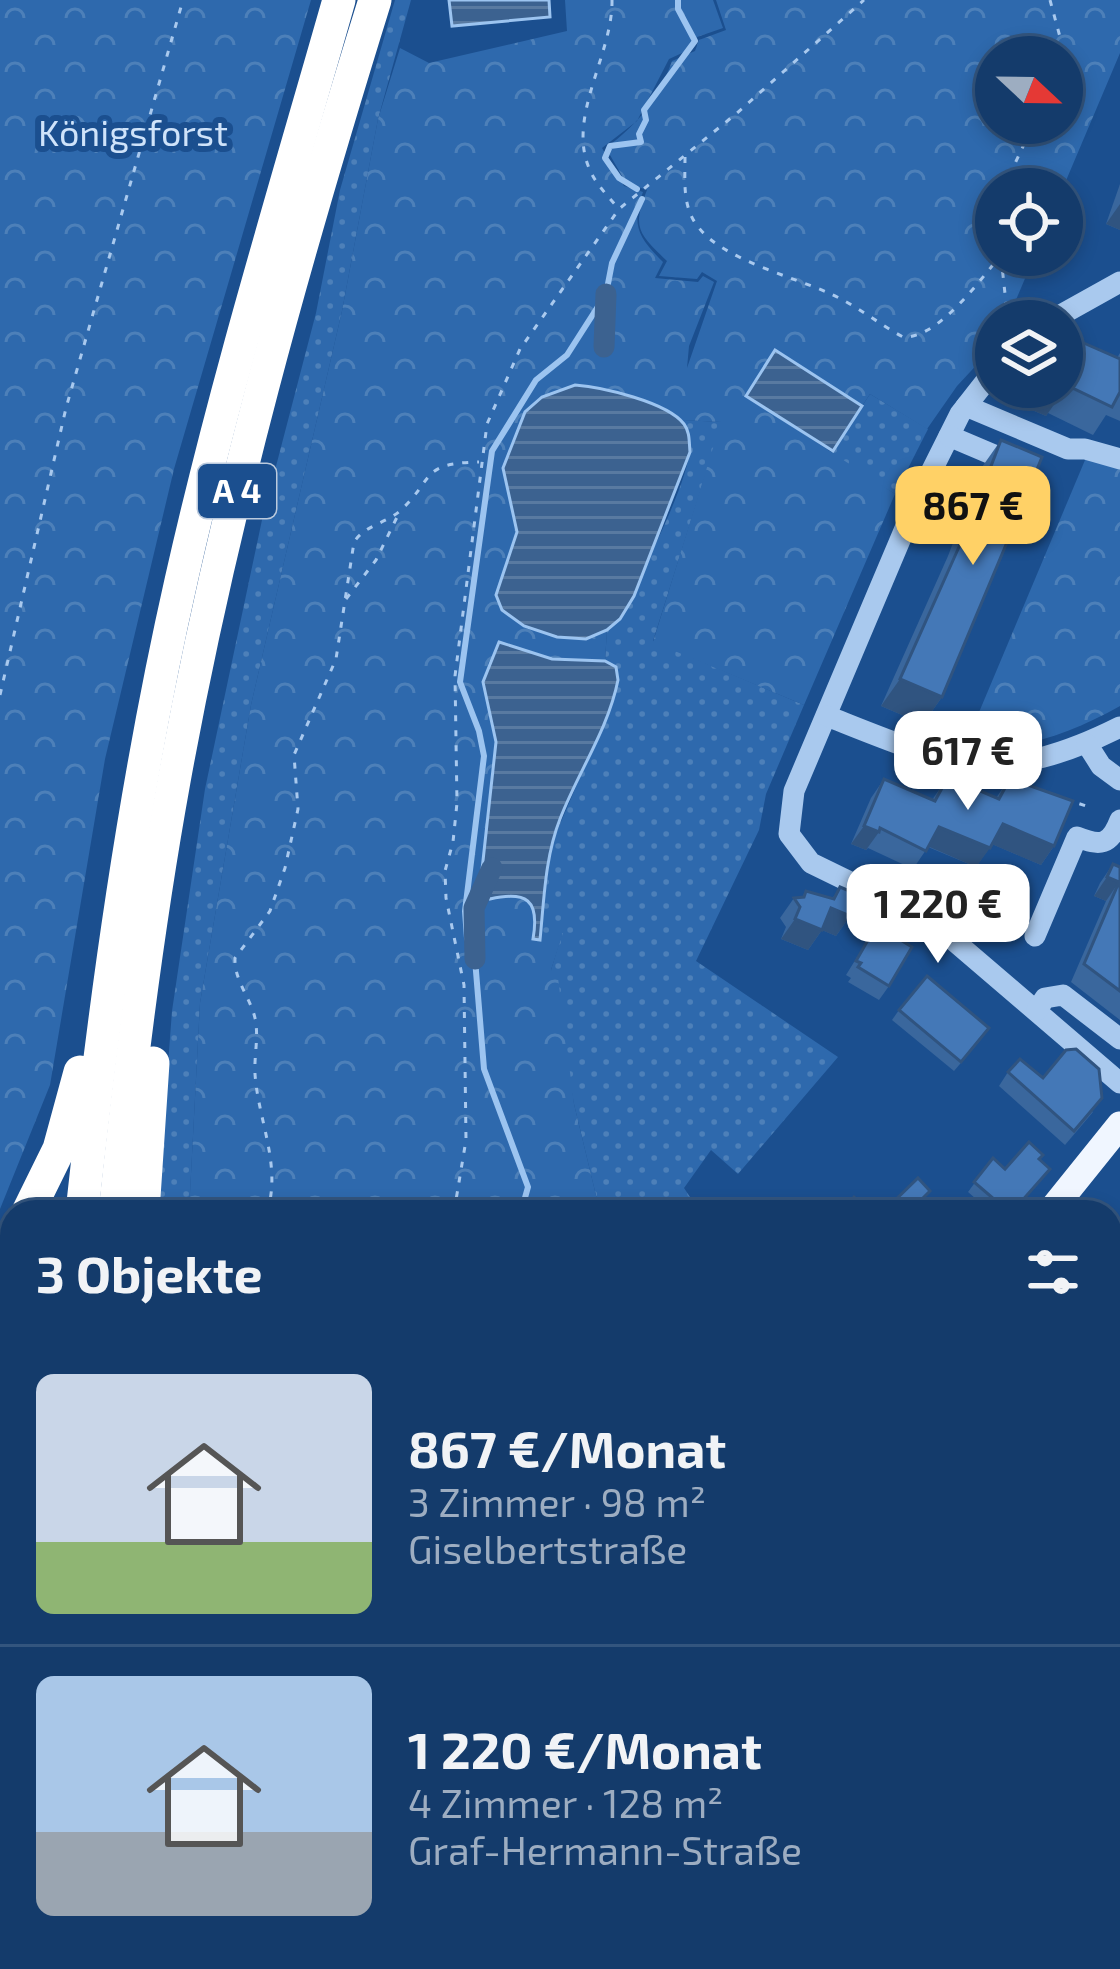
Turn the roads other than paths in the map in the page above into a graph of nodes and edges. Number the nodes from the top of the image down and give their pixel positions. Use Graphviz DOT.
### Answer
graph roads {
  1 [pos="338,0"];
  2 [pos="375,0"];
  3 [pos="1120,282"];
  4 [pos="1083,303"];
  5 [pos="975,395"];
  6 [pos="966,406"];
  7 [pos="949,436"];
  8 [pos="1120,459"];
  9 [pos="1028,470"];
  10 [pos="827,716"];
  11 [pos="1120,727"];
  12 [pos="1087,744"];
  13 [pos="175,780"];
  14 [pos="1120,780"];
  15 [pos="1120,820"];
  16 [pos="1035,937"];
  17 [pos="114,942"];
  18 [pos="1037,1010"];
  19 [pos="1120,1039"];
  20 [pos="1120,1083"];
  21 [pos="1120,1125"];
  22 [pos="34,1200"];
  23 [pos="83,1200"];
  24 [pos="116,1200"];
  25 [pos="144,1200"];
  26 [pos="1060,1200"];
  1 -- 17 [label="highway, A 4"];
  2 -- 13 [label="highway, A 4"];
  3 -- 4 [label="street"];
  5 -- 6 [label="street"];
  6 -- 7 [label="street"];
  6 -- 8 [label="street"];
  7 -- 9 [label="street"];
  7 -- 10 [label="street"];
  10 -- 12 [label="street"];
  10 -- 18 [label="street"];
  11 -- 12 [label="street"];
  12 -- 14 [label="street"];
  13 -- 24 [label="highway, A 4"];
  13 -- 25 [label="highway"];
  15 -- 16 [label="street"];
  17 -- 22 [label="highway"];
  17 -- 23 [label="highway, A 4"];
  18 -- 19 [label="street"];
  18 -- 20 [label="street"];
  21 -- 26 [label="main road"];
}
